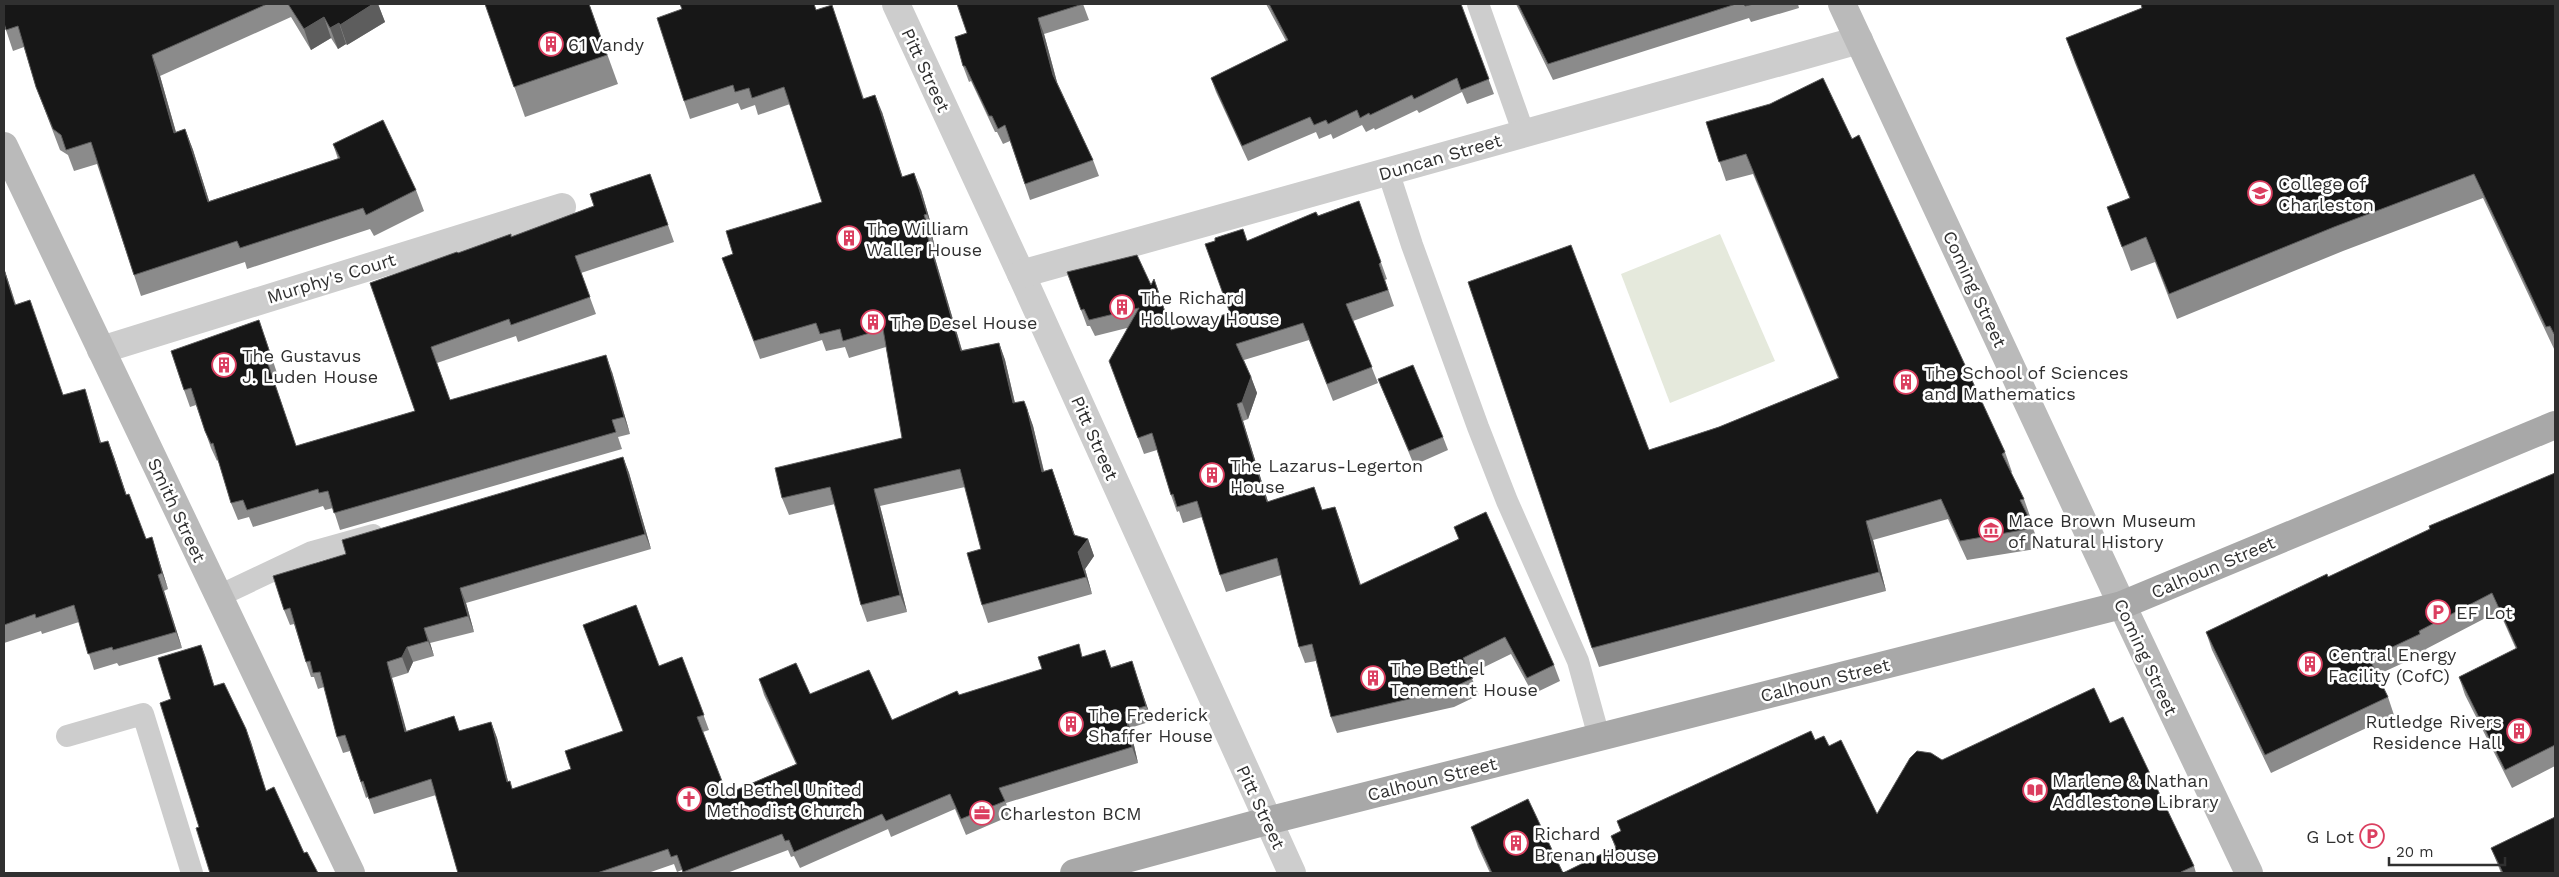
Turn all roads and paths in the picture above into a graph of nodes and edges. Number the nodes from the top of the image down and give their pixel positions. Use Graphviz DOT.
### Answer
graph roads {
  1 [pos="896,4"];
  2 [pos="1478,4"];
  3 [pos="1842,4"];
  4 [pos="1859,40"];
  5 [pos="1524,134"];
  6 [pos="4,146"];
  7 [pos="1388,172"];
  8 [pos="562,207"];
  9 [pos="1021,274"];
  10 [pos="101,350"];
  11 [pos="2555,426"];
  12 [pos="390,530"];
  13 [pos="218,596"];
  14 [pos="2122,605"];
  15 [pos="67,736"];
  16 [pos="1598,737"];
  17 [pos="1267,821"];
  18 [pos="192,873"];
  19 [pos="351,873"];
  20 [pos="1074,873"];
  21 [pos="1292,873"];
  22 [pos="2250,873"];
  1 -- 9 [label="street, Pitt Street"];
  2 -- 5 [label="lane"];
  3 -- 4 [label="street, Coming Street"];
  4 -- 5 [label="street, Duncan Street"];
  4 -- 14 [label="street, Coming Street"];
  5 -- 7 [label="street, Duncan Street"];
  6 -- 10 [label="street, Smith Street"];
  7 -- 9 [label="street, Duncan Street"];
  7 -- 16 [label="lane"];
  8 -- 10 [label="street, Murphy's Court"];
  9 -- 17 [label="street, Pitt Street"];
  10 -- 13 [label="street, Smith Street"];
  11 -- 14 [label="main road, Calhoun Street"];
  12 -- 13 [label="lane"];
  13 -- 19 [label="street, Smith Street"];
  14 -- 16 [label="main road, Calhoun Street"];
  14 -- 22 [label="street, Coming Street"];
  15 -- 18 [label="lane"];
  16 -- 17 [label="main road, Calhoun Street"];
  17 -- 20 [label="main road, Calhoun Street"];
  17 -- 21 [label="street, Pitt Street"];
}
